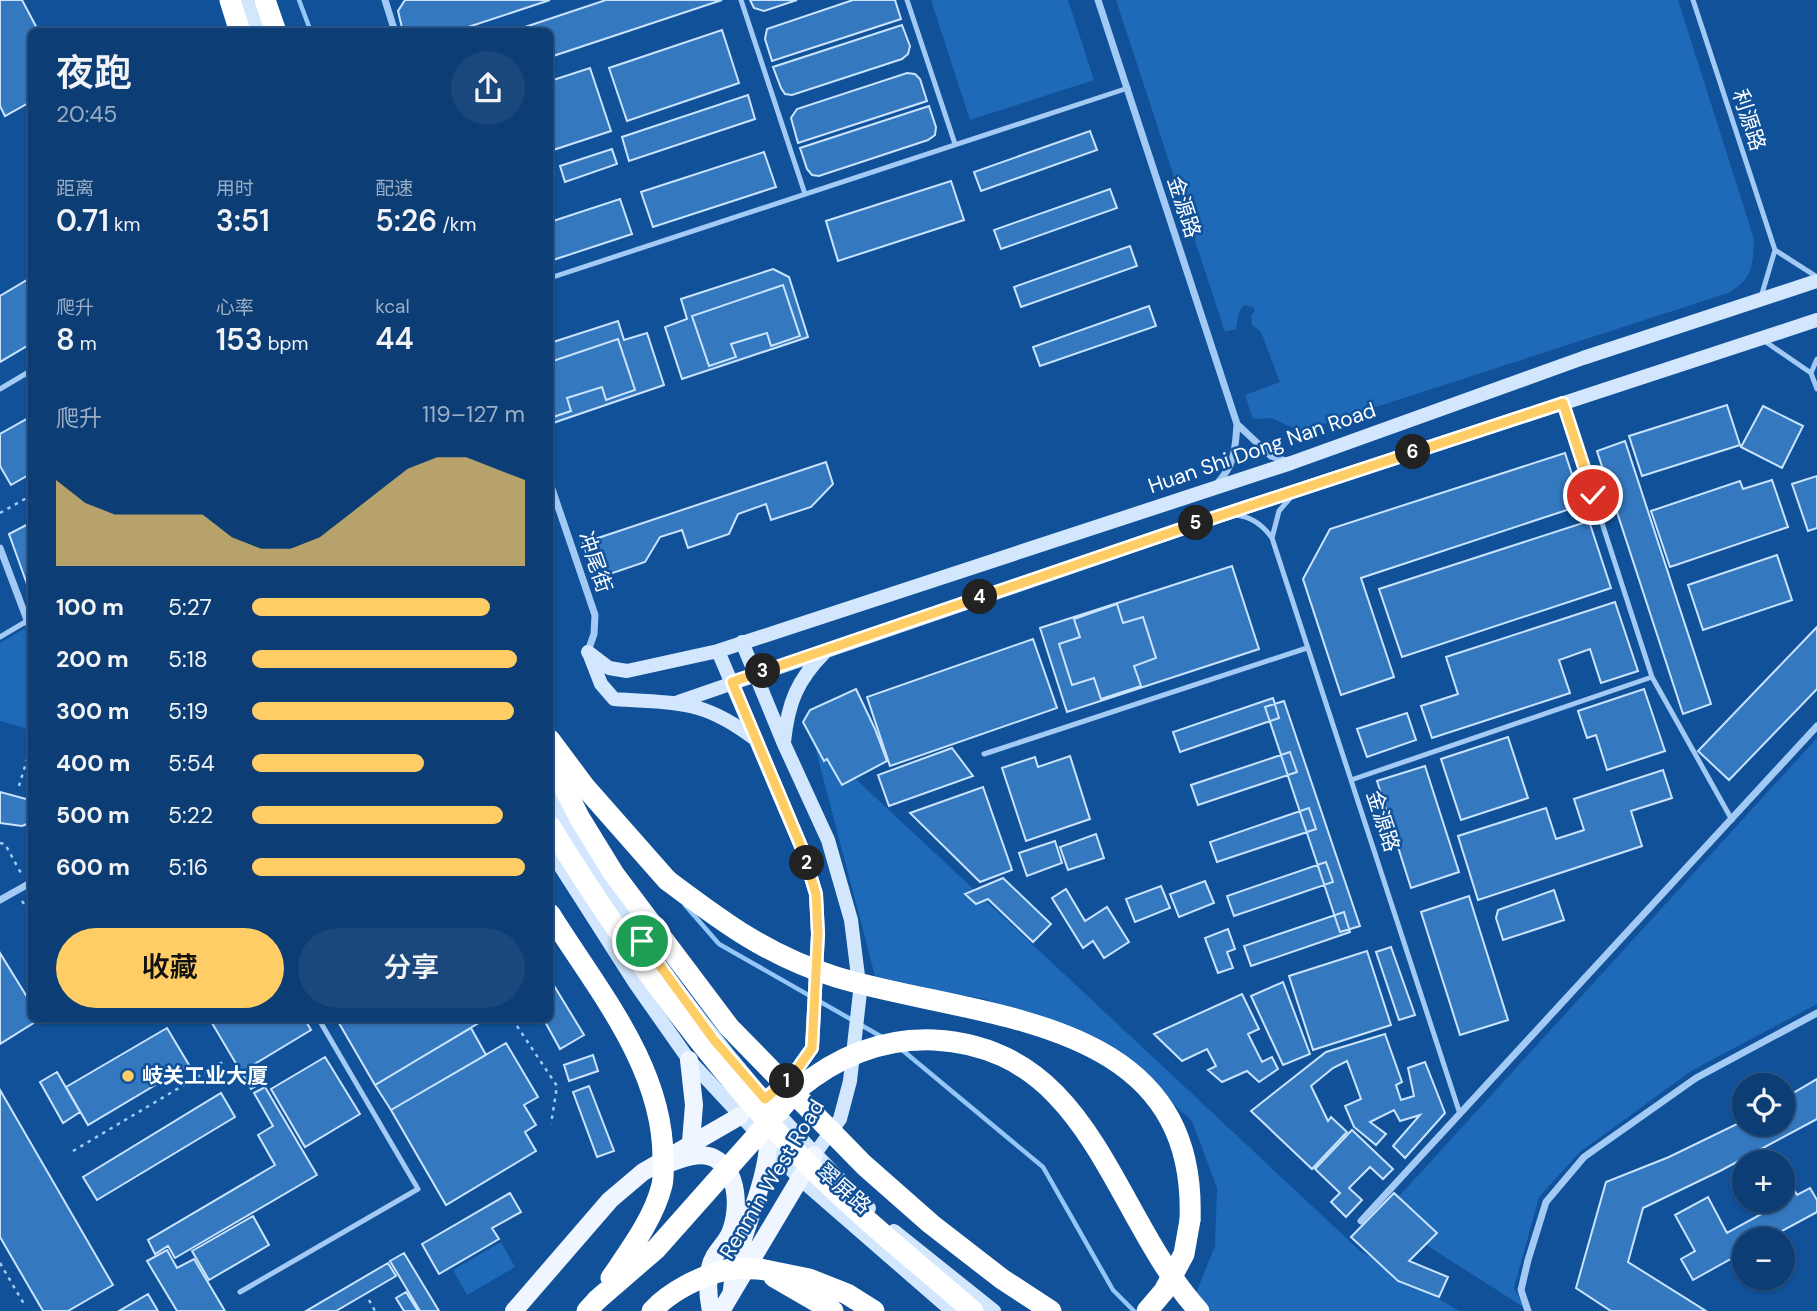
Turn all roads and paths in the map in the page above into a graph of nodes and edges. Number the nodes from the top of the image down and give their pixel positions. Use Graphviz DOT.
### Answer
graph roads {
  1 [pos="221,0"];
  2 [pos="230,0"];
  3 [pos="247,0"];
  4 [pos="265,0"];
  5 [pos="385,0"];
  6 [pos="741,0"];
  7 [pos="907,0"];
  8 [pos="1097,0"];
  9 [pos="1693,0"];
  10 [pos="231,28"];
  11 [pos="239,28"];
  12 [pos="257,28"];
  13 [pos="274,28"];
  14 [pos="394,28"];
  15 [pos="1128,88"];
  16 [pos="956,144"];
  17 [pos="805,194"];
  18 [pos="1775,250"];
  19 [pos="553,277"];
  20 [pos="1817,279"];
  21 [pos="1760,300"];
  22 [pos="1817,320"];
  23 [pos="1760,339"];
  24 [pos="1817,359"];
  25 [pos="28,372"];
  26 [pos="1811,373"];
  27 [pos="0,389"];
  28 [pos="1817,389"];
  29 [pos="1563,403"];
  30 [pos="1237,424"];
  31 [pos="1291,463"];
  32 [pos="1214,487"];
  33 [pos="1301,489"];
  34 [pos="553,492"];
  35 [pos="28,497"];
  36 [pos="0,513"];
  37 [pos="1219,516"];
  38 [pos="1272,538"];
  39 [pos="0,548"];
  40 [pos="27,621"];
  41 [pos="0,637"];
  42 [pos="742,642"];
  43 [pos="828,648"];
  44 [pos="1307,648"];
  45 [pos="718,651"];
  46 [pos="588,652"];
  47 [pos="754,675"];
  48 [pos="1652,677"];
  49 [pos="732,682"];
  50 [pos="678,702"];
  51 [pos="1817,726"];
  52 [pos="756,740"];
  53 [pos="553,744"];
  54 [pos="784,744"];
  55 [pos="984,754"];
  56 [pos="28,756"];
  57 [pos="553,765"];
  58 [pos="1351,780"];
  59 [pos="19,786"];
  60 [pos="553,798"];
  61 [pos="1732,820"];
  62 [pos="553,831"];
  63 [pos="0,843"];
  64 [pos="553,854"];
  65 [pos="28,881"];
  66 [pos="28,884"];
  67 [pos="16,891"];
  68 [pos="0,900"];
  69 [pos="28,910"];
  70 [pos="553,919"];
  71 [pos="1817,1013"];
  72 [pos="320,1022"];
  73 [pos="515,1022"];
  74 [pos="226,1060"];
  75 [pos="690,1060"];
  76 [pos="765,1099"];
  77 [pos="1461,1115"];
  78 [pos="740,1116"];
  79 [pos="551,1124"];
  80 [pos="691,1142"];
  81 [pos="769,1146"];
  82 [pos="73,1151"];
  83 [pos="814,1155"];
  84 [pos="643,1172"];
  85 [pos="799,1178"];
  86 [pos="1361,1221"];
  87 [pos="0,1263"];
  88 [pos="760,1269"];
  89 [pos="732,1290"];
  90 [pos="240,1292"];
  91 [pos="369,1300"];
  92 [pos="24,1304"];
  93 [pos="592,1305"];
  94 [pos="375,1311"];
  95 [pos="514,1311"];
  96 [pos="652,1311"];
  97 [pos="711,1311"];
  98 [pos="721,1311"];
  99 [pos="833,1311"];
  100 [pos="874,1311"];
  101 [pos="952,1311"];
  102 [pos="973,1311"];
  103 [pos="994,1311"];
  104 [pos="1051,1311"];
  105 [pos="1147,1311"];
  106 [pos="1199,1311"];
  107 [pos="1528,1311"];
  1 -- 10 [label="main road"];
  2 -- 11 [label="highway"];
  3 -- 12 [label="main road"];
  4 -- 13 [label="highway"];
  5 -- 14 [label="street"];
  6 -- 17 [label="lane"];
  7 -- 16 [label="lane"];
  8 -- 15 [label="street, 金源路"];
  9 -- 18 [label="lane, 利源路"];
  15 -- 16 [label="lane"];
  15 -- 30 [label="street, 金源路"];
  16 -- 17 [label="lane"];
  17 -- 19 [label="lane"];
  18 -- 20 [label="lane"];
  18 -- 21 [label="lane"];
  20 -- 21 [label="main road, Huan Shi Dong Nan Road"];
  21 -- 31 [label="main road, Huan Shi Dong Nan Road"];
  22 -- 23 [label="main road"];
  23 -- 26 [label="lane"];
  23 -- 29 [label="main road"];
  24 -- 26 [label="lane"];
  25 -- 27 [label="lane"];
  26 -- 28 [label="lane"];
  29 -- 33 [label="main road"];
  29 -- 48 [label="lane"];
  30 -- 31 [label="street"];
  30 -- 32 [label="street"];
  31 -- 32 [label="main road, Huan Shi Dong Nan Road"];
  32 -- 42 [label="main road, Huan Shi Dong Nan Road"];
  33 -- 37 [label="main road"];
  33 -- 38 [label="lane"];
  34 -- 46 [label="street, 冲尾街"];
  35 -- 36 [label="path"];
  37 -- 38 [label="lane"];
  37 -- 43 [label="main road"];
  38 -- 44 [label="lane, 金源路"];
  39 -- 40 [label="street"];
  40 -- 41 [label="lane"];
  42 -- 45 [label="main road, Huan Shi Dong Nan Road"];
  42 -- 47 [label="main road, Renmin West Road"];
  43 -- 47 [label="main road"];
  43 -- 54 [label="main road"];
  44 -- 55 [label="lane"];
  44 -- 58 [label="lane, 金源路"];
  45 -- 46 [label="main road, Huan Shi Dong Nan Road"];
  45 -- 49 [label="main road, Renmin West Road"];
  46 -- 50 [label="main road"];
  47 -- 49 [label="main road"];
  47 -- 54 [label="main road, Renmin West Road"];
  48 -- 58 [label="lane"];
  48 -- 61 [label="lane"];
  49 -- 50 [label="main road"];
  49 -- 52 [label="main road, Renmin West Road"];
  50 -- 52 [label="main road"];
  51 -- 61 [label="street"];
  52 -- 76 [label="main road, Renmin West Road"];
  53 -- 105 [label="highway, bridge"];
  54 -- 83 [label="main road, Renmin West Road"];
  56 -- 59 [label="path"];
  57 -- 104 [label="highway, bridge"];
  58 -- 77 [label="lane, 金源路"];
  60 -- 76 [label="main road"];
  61 -- 77 [label="street"];
  62 -- 102 [label="highway, bridge"];
  63 -- 65 [label="path"];
  64 -- 75 [label="main road, 翠屏路"];
  66 -- 67 [label="street"];
  67 -- 68 [label="street"];
  67 -- 69 [label="path"];
  70 -- 93 [label="highway, bridge"];
  71 -- 107 [label="street"];
  72 -- 90 [label="lane"];
  73 -- 79 [label="path"];
  74 -- 82 [label="path"];
  75 -- 78 [label="main road, 翠屏路"];
  75 -- 80 [label="main road"];
  76 -- 78 [label="main road, Renmin West Road"];
  76 -- 81 [label="main road"];
  76 -- 83 [label="main road, 翠屏路"];
  77 -- 86 [label="street"];
  78 -- 80 [label="main road, Renmin West Road"];
  78 -- 81 [label="main road, 翠屏路"];
  80 -- 84 [label="main road, Renmin West Road"];
  81 -- 85 [label="main road, 翠屏路"];
  81 -- 89 [label="main road"];
  83 -- 85 [label="main road, Renmin West Road"];
  83 -- 103 [label="main road, 翠屏路"];
  84 -- 95 [label="main road, Renmin West Road"];
  84 -- 97 [label="main road"];
  85 -- 89 [label="main road, Renmin West Road"];
  85 -- 101 [label="main road, 翠屏路"];
  87 -- 92 [label="path"];
  88 -- 96 [label="highway, bridge"];
  88 -- 99 [label="highway"];
  88 -- 100 [label="highway"];
  89 -- 98 [label="main road, Renmin West Road"];
  91 -- 94 [label="path"];
  93 -- 106 [label="highway, bridge"];
}
